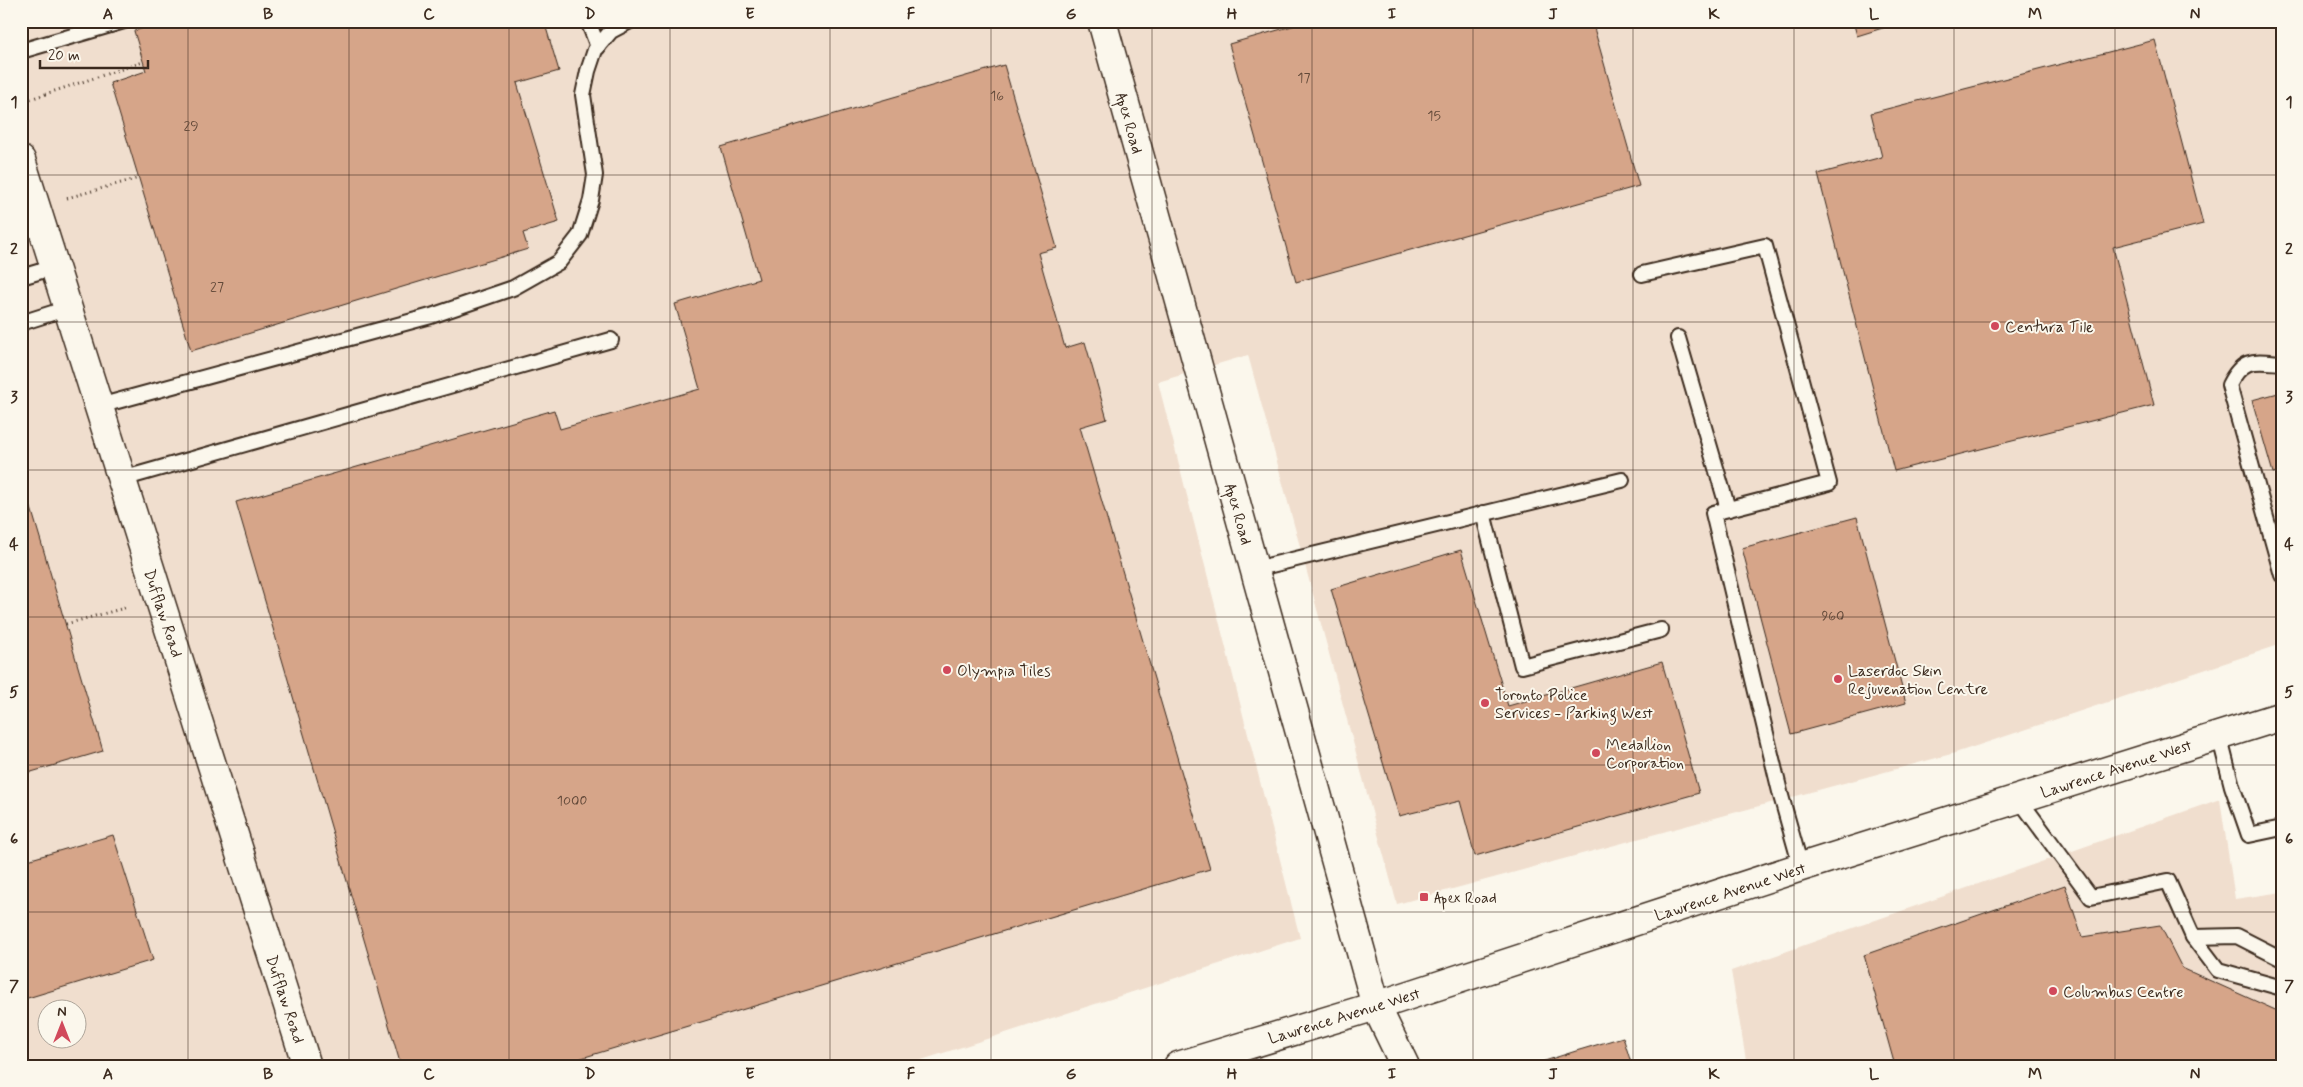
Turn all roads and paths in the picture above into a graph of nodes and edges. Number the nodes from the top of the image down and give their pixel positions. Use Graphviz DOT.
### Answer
graph roads {
  1 [pos="124,21"];
  2 [pos="588,21"];
  3 [pos="630,21"];
  4 [pos="1102,21"];
  5 [pos="598,47"];
  6 [pos="21,51"];
  7 [pos="143,62"];
  8 [pos="21,102"];
  9 [pos="21,160"];
  10 [pos="139,178"];
  11 [pos="36,207"];
  12 [pos="55,267"];
  13 [pos="1642,274"];
  14 [pos="21,277"];
  15 [pos="68,308"];
  16 [pos="21,323"];
  17 [pos="1678,338"];
  18 [pos="611,340"];
  19 [pos="2282,363"];
  20 [pos="99,406"];
  21 [pos="122,479"];
  22 [pos="1622,480"];
  23 [pos="1728,509"];
  24 [pos="1483,513"];
  25 [pos="1255,569"];
  26 [pos="2282,575"];
  27 [pos="160,598"];
  28 [pos="66,624"];
  29 [pos="1662,630"];
  30 [pos="2282,716"];
  31 [pos="2218,736"];
  32 [pos="2019,799"];
  33 [pos="2282,828"];
  34 [pos="1801,867"];
  35 [pos="2193,937"];
  36 [pos="2282,959"];
  37 [pos="2282,988"];
  38 [pos="1376,1006"];
  39 [pos="307,1066"];
  40 [pos="1178,1066"];
  41 [pos="1405,1066"];
  1 -- 6 [label="lane"];
  2 -- 5 [label="lane"];
  3 -- 5 [label="lane"];
  4 -- 25 [label="street, Apex Road"];
  5 -- 20 [label="lane"];
  7 -- 8 [label="path"];
  9 -- 11 [label="street, Dufflaw Road"];
  10 -- 11 [label="path"];
  11 -- 12 [label="street, Dufflaw Road"];
  12 -- 14 [label="lane"];
  12 -- 15 [label="street, Dufflaw Road"];
  13 -- 23 [label="lane"];
  15 -- 16 [label="lane"];
  15 -- 20 [label="street, Dufflaw Road"];
  17 -- 23 [label="lane"];
  18 -- 21 [label="lane"];
  19 -- 26 [label="lane"];
  20 -- 21 [label="street, Dufflaw Road"];
  21 -- 27 [label="street, Dufflaw Road"];
  22 -- 24 [label="lane"];
  23 -- 34 [label="lane"];
  24 -- 25 [label="lane"];
  24 -- 29 [label="lane"];
  25 -- 38 [label="street, Apex Road"];
  27 -- 28 [label="path"];
  27 -- 39 [label="street, Dufflaw Road"];
  30 -- 31 [label="street, Lawrence Avenue West"];
  31 -- 32 [label="street, Lawrence Avenue West"];
  31 -- 33 [label="lane"];
  32 -- 34 [label="street, Lawrence Avenue West"];
  32 -- 35 [label="lane"];
  34 -- 38 [label="street, Lawrence Avenue West"];
  35 -- 36 [label="lane"];
  35 -- 37 [label="lane"];
  38 -- 40 [label="street, Lawrence Avenue West"];
  38 -- 41 [label="street, Apex Road"];
}
